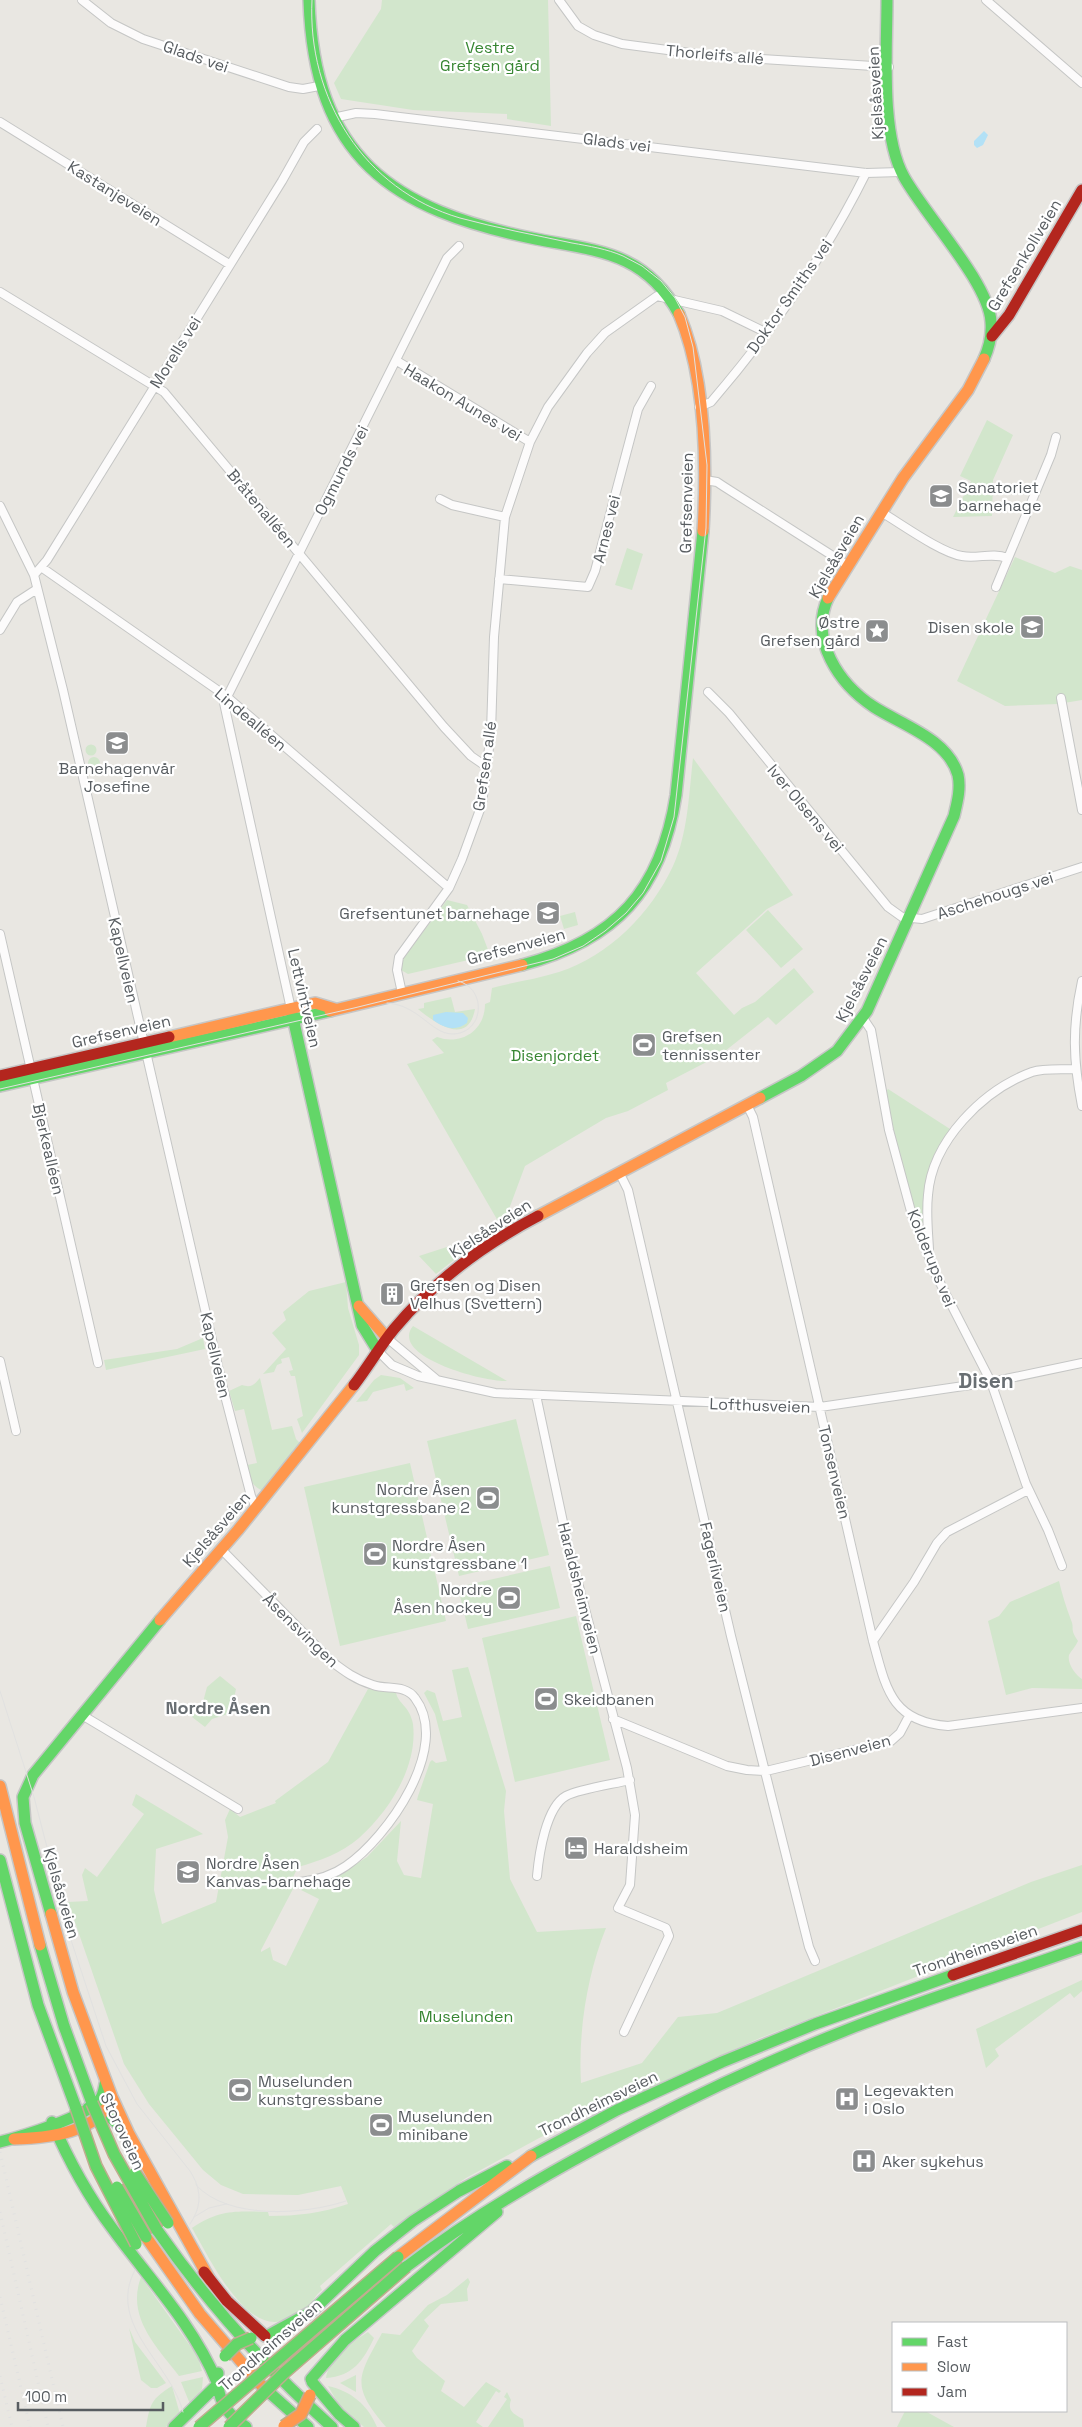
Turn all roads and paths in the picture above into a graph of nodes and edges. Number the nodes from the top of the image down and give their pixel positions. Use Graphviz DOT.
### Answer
graph roads {
  1 [pos="82,0"];
  2 [pos="309,0"];
  3 [pos="559,0"];
  4 [pos="886,0"];
  5 [pos="986,0"];
  6 [pos="889,67"];
  7 [pos="1082,84"];
  8 [pos="319,86"];
  9 [pos="333,118"];
  10 [pos="0,122"];
  11 [pos="317,129"];
  12 [pos="901,172"];
  13 [pos="866,173"];
  14 [pos="1082,190"];
  15 [pos="459,246"];
  16 [pos="230,264"];
  17 [pos="0,292"];
  18 [pos="673,300"];
  19 [pos="765,332"];
  20 [pos="992,336"];
  21 [pos="397,361"];
  22 [pos="651,386"];
  23 [pos="154,387"];
  24 [pos="699,407"];
  25 [pos="1056,437"];
  26 [pos="530,442"];
  27 [pos="705,480"];
  28 [pos="440,499"];
  29 [pos="0,506"];
  30 [pos="881,512"];
  31 [pos="505,517"];
  32 [pos="299,552"];
  33 [pos="1008,558"];
  34 [pos="847,565"];
  35 [pos="40,567"];
  36 [pos="34,575"];
  37 [pos="499,579"];
  38 [pos="996,587"];
  39 [pos="37,589"];
  40 [pos="0,630"];
  41 [pos="708,692"];
  42 [pos="226,696"];
  43 [pos="1060,698"];
  44 [pos="487,767"];
  45 [pos="1082,810"];
  46 [pos="1082,867"];
  47 [pos="449,888"];
  48 [pos="908,919"];
  49 [pos="0,934"];
  50 [pos="1082,981"];
  51 [pos="402,993"];
  52 [pos="292,1014"];
  53 [pos="863,1018"];
  54 [pos="145,1048"];
  55 [pos="1074,1069"];
  56 [pos="32,1074"];
  57 [pos="0,1076"];
  58 [pos="0,1086"];
  59 [pos="747,1105"];
  60 [pos="1082,1106"];
  61 [pos="619,1172"];
  62 [pos="929,1253"];
  63 [pos="359,1306"];
  64 [pos="387,1338"];
  65 [pos="378,1351"];
  66 [pos="0,1361"];
  67 [pos="98,1363"];
  68 [pos="1082,1363"];
  69 [pos="436,1379"];
  70 [pos="991,1382"];
  71 [pos="536,1395"];
  72 [pos="678,1402"];
  73 [pos="820,1407"];
  74 [pos="16,1431"];
  75 [pos="1028,1490"];
  76 [pos="256,1508"];
  77 [pos="221,1549"];
  78 [pos="1062,1566"];
  79 [pos="873,1641"];
  80 [pos="1082,1708"];
  81 [pos="82,1715"];
  82 [pos="909,1716"];
  83 [pos="613,1719"];
  84 [pos="766,1771"];
  85 [pos="630,1780"];
  86 [pos="0,1786"];
  87 [pos="238,1808"];
  88 [pos="0,1860"];
  89 [pos="537,1876"];
  90 [pos="300,1882"];
  91 [pos="1082,1930"];
  92 [pos="1082,1947"];
  93 [pos="815,1961"];
  94 [pos="624,2032"];
  95 [pos="105,2084"];
  96 [pos="112,2097"];
  97 [pos="90,2106"];
  98 [pos="104,2114"];
  99 [pos="52,2122"];
  100 [pos="57,2134"];
  101 [pos="129,2134"];
  102 [pos="14,2140"];
  103 [pos="0,2142"];
  104 [pos="540,2149"];
  105 [pos="528,2185"];
  106 [pos="141,2240"];
  107 [pos="210,2280"];
  108 [pos="161,2290"];
  109 [pos="266,2336"];
  110 [pos="312,2380"];
  111 [pos="216,2384"];
  112 [pos="174,2427"];
  113 [pos="199,2427"];
  114 [pos="229,2427"];
  115 [pos="246,2427"];
  116 [pos="283,2427"];
  117 [pos="308,2427"];
  118 [pos="332,2427"];
  119 [pos="354,2427"];
  1 -- 8 [label="street, Glads vei"];
  2 -- 8 [label="main road, Grefsenveien"];
  3 -- 6 [label="street, Thorleifs allé"];
  4 -- 6 [label="main road, Kjelsåsveien"];
  5 -- 7 [label="street"];
  6 -- 12 [label="main road, Kjelsåsveien"];
  8 -- 9 [label="main road, Grefsenveien"];
  9 -- 13 [label="street, Glads vei"];
  9 -- 18 [label="main road, Grefsenveien"];
  10 -- 16 [label="street, Kastanjeveien"];
  11 -- 16 [label="street, Morells vei"];
  12 -- 13 [label="street, Glads vei"];
  12 -- 20 [label="main road, Kjelsåsveien"];
  13 -- 19 [label="street, Doktor Smiths vei"];
  14 -- 20 [label="main road, Grefsenkollveien"];
  15 -- 21 [label="street, Ogmunds vei"];
  16 -- 23 [label="street, Morells vei"];
  17 -- 23 [label="street, Bråtenalléen"];
  18 -- 19 [label="street, Grefsen allé"];
  18 -- 24 [label="main road, Grefsenveien"];
  18 -- 26 [label="street, Grefsen allé"];
  19 -- 24 [label="street, Doktor Smiths vei"];
  20 -- 30 [label="main road, Kjelsåsveien"];
  21 -- 26 [label="street, Haakon Aunes vei"];
  21 -- 32 [label="street, Ogmunds vei"];
  22 -- 37 [label="street, Arnes vei"];
  23 -- 32 [label="street, Bråtenalléen"];
  23 -- 35 [label="street, Morells vei"];
  24 -- 27 [label="main road, Grefsenveien"];
  25 -- 33 [label="street"];
  26 -- 31 [label="street, Grefsen allé"];
  27 -- 34 [label="street"];
  27 -- 51 [label="main road, Grefsenveien"];
  28 -- 31 [label="street"];
  29 -- 36 [label="street, Kapellveien"];
  30 -- 33 [label="street, Kjelsåsveien"];
  30 -- 34 [label="main road, Kjelsåsveien"];
  31 -- 37 [label="street, Grefsen allé"];
  32 -- 42 [label="street, Ogmunds vei"];
  32 -- 44 [label="street, Bråtenalléen"];
  33 -- 38 [label="street"];
  34 -- 48 [label="main road, Kjelsåsveien"];
  35 -- 36 [label="street, Morells vei"];
  35 -- 42 [label="street, Lindealléen"];
  36 -- 39 [label="street, Kapellveien"];
  37 -- 44 [label="street, Grefsen allé"];
  39 -- 40 [label="street"];
  39 -- 54 [label="street, Kapellveien"];
  41 -- 48 [label="street, Iver Olsens vei"];
  42 -- 47 [label="street, Lindealléen"];
  42 -- 52 [label="street, Lettvintveien"];
  43 -- 45 [label="street"];
  44 -- 47 [label="street, Grefsen allé"];
  46 -- 48 [label="street, Aschehougs vei"];
  47 -- 51 [label="street, Grefsen allé"];
  48 -- 53 [label="main road, Kjelsåsveien"];
  49 -- 56 [label="street, Bjerkealléen"];
  50 -- 55 [label="street"];
  51 -- 52 [label="main road, Grefsenveien"];
  52 -- 54 [label="main road, Grefsenveien"];
  52 -- 63 [label="main road, Lettvintveien"];
  53 -- 59 [label="main road, Kjelsåsveien"];
  53 -- 62 [label="street, Kolderups vei"];
  54 -- 56 [label="main road, Grefsenveien"];
  54 -- 76 [label="street, Kapellveien"];
  55 -- 60 [label="street"];
  55 -- 62 [label="street"];
  56 -- 57 [label="main road, Grefsenveien"];
  56 -- 58 [label="main road, Grefsenveien"];
  56 -- 67 [label="street, Bjerkealléen"];
  59 -- 61 [label="main road, Kjelsåsveien"];
  59 -- 73 [label="street, Tonsenveien"];
  61 -- 64 [label="main road, Kjelsåsveien"];
  61 -- 72 [label="street, Fagerliveien"];
  62 -- 70 [label="street, Kolderups vei"];
  63 -- 64 [label="main road, Lettvintveien"];
  63 -- 65 [label="main road, Lettvintveien"];
  64 -- 65 [label="main road, Kjelsåsveien"];
  64 -- 69 [label="street, Lofthusveien"];
  65 -- 69 [label="street, Lofthusveien"];
  65 -- 76 [label="main road, Kjelsåsveien"];
  66 -- 74 [label="street"];
  68 -- 70 [label="street, Lofthusveien"];
  69 -- 71 [label="street, Lofthusveien"];
  70 -- 73 [label="street, Lofthusveien"];
  70 -- 75 [label="street, Kolderups vei"];
  71 -- 72 [label="street, Lofthusveien"];
  71 -- 83 [label="street, Haraldsheimveien"];
  72 -- 73 [label="street, Lofthusveien"];
  72 -- 84 [label="street, Fagerliveien"];
  73 -- 79 [label="street, Tonsenveien"];
  75 -- 78 [label="street, Kolderups vei"];
  75 -- 79 [label="street"];
  76 -- 77 [label="main road, Kjelsåsveien"];
  77 -- 81 [label="main road, Kjelsåsveien"];
  77 -- 90 [label="street, Åsensvingen"];
  79 -- 82 [label="street, Tonsenveien"];
  80 -- 82 [label="street"];
  81 -- 87 [label="street"];
  81 -- 95 [label="main road, Kjelsåsveien"];
  82 -- 84 [label="street, Disenveien"];
  83 -- 84 [label="street, Disenveien"];
  83 -- 85 [label="street, Haraldsheimveien"];
  84 -- 93 [label="street, Fagerliveien"];
  85 -- 89 [label="street"];
  85 -- 94 [label="street, Haraldsheimveien"];
  86 -- 97 [label="main road, Storoveien"];
  88 -- 106 [label="main road, Storoveien, bridge"];
  91 -- 104 [label="main road, Trondheimsveien"];
  92 -- 105 [label="main road, Trondheimsveien"];
  95 -- 96 [label="main road, Kjelsåsveien"];
  95 -- 97 [label="main road"];
  96 -- 98 [label="main road"];
  96 -- 101 [label="main road, Kjelsåsveien"];
  97 -- 98 [label="main road"];
  97 -- 99 [label="main road"];
  97 -- 107 [label="main road, bridge"];
  97 -- 118 [label="main road, Storoveien, bridge"];
  98 -- 100 [label="main road"];
  98 -- 101 [label="main road"];
  99 -- 100 [label="main road"];
  99 -- 102 [label="main road"];
  100 -- 102 [label="main road"];
  100 -- 108 [label="main road"];
  101 -- 107 [label="main road, Kjelsåsveien"];
  102 -- 103 [label="main road"];
  104 -- 109 [label="main road"];
  104 -- 113 [label="main road, Trondheimsveien, bridge"];
  105 -- 110 [label="main road"];
  105 -- 114 [label="main road, Trondheimsveien, bridge"];
  106 -- 108 [label="main road"];
  106 -- 117 [label="main road"];
  107 -- 109 [label="main road"];
  108 -- 111 [label="main road"];
  109 -- 110 [label="main road"];
  109 -- 111 [label="main road, bridge"];
  110 -- 116 [label="main road, bridge"];
  110 -- 119 [label="main road"];
  111 -- 112 [label="main road"];
  111 -- 115 [label="main road"];
}
